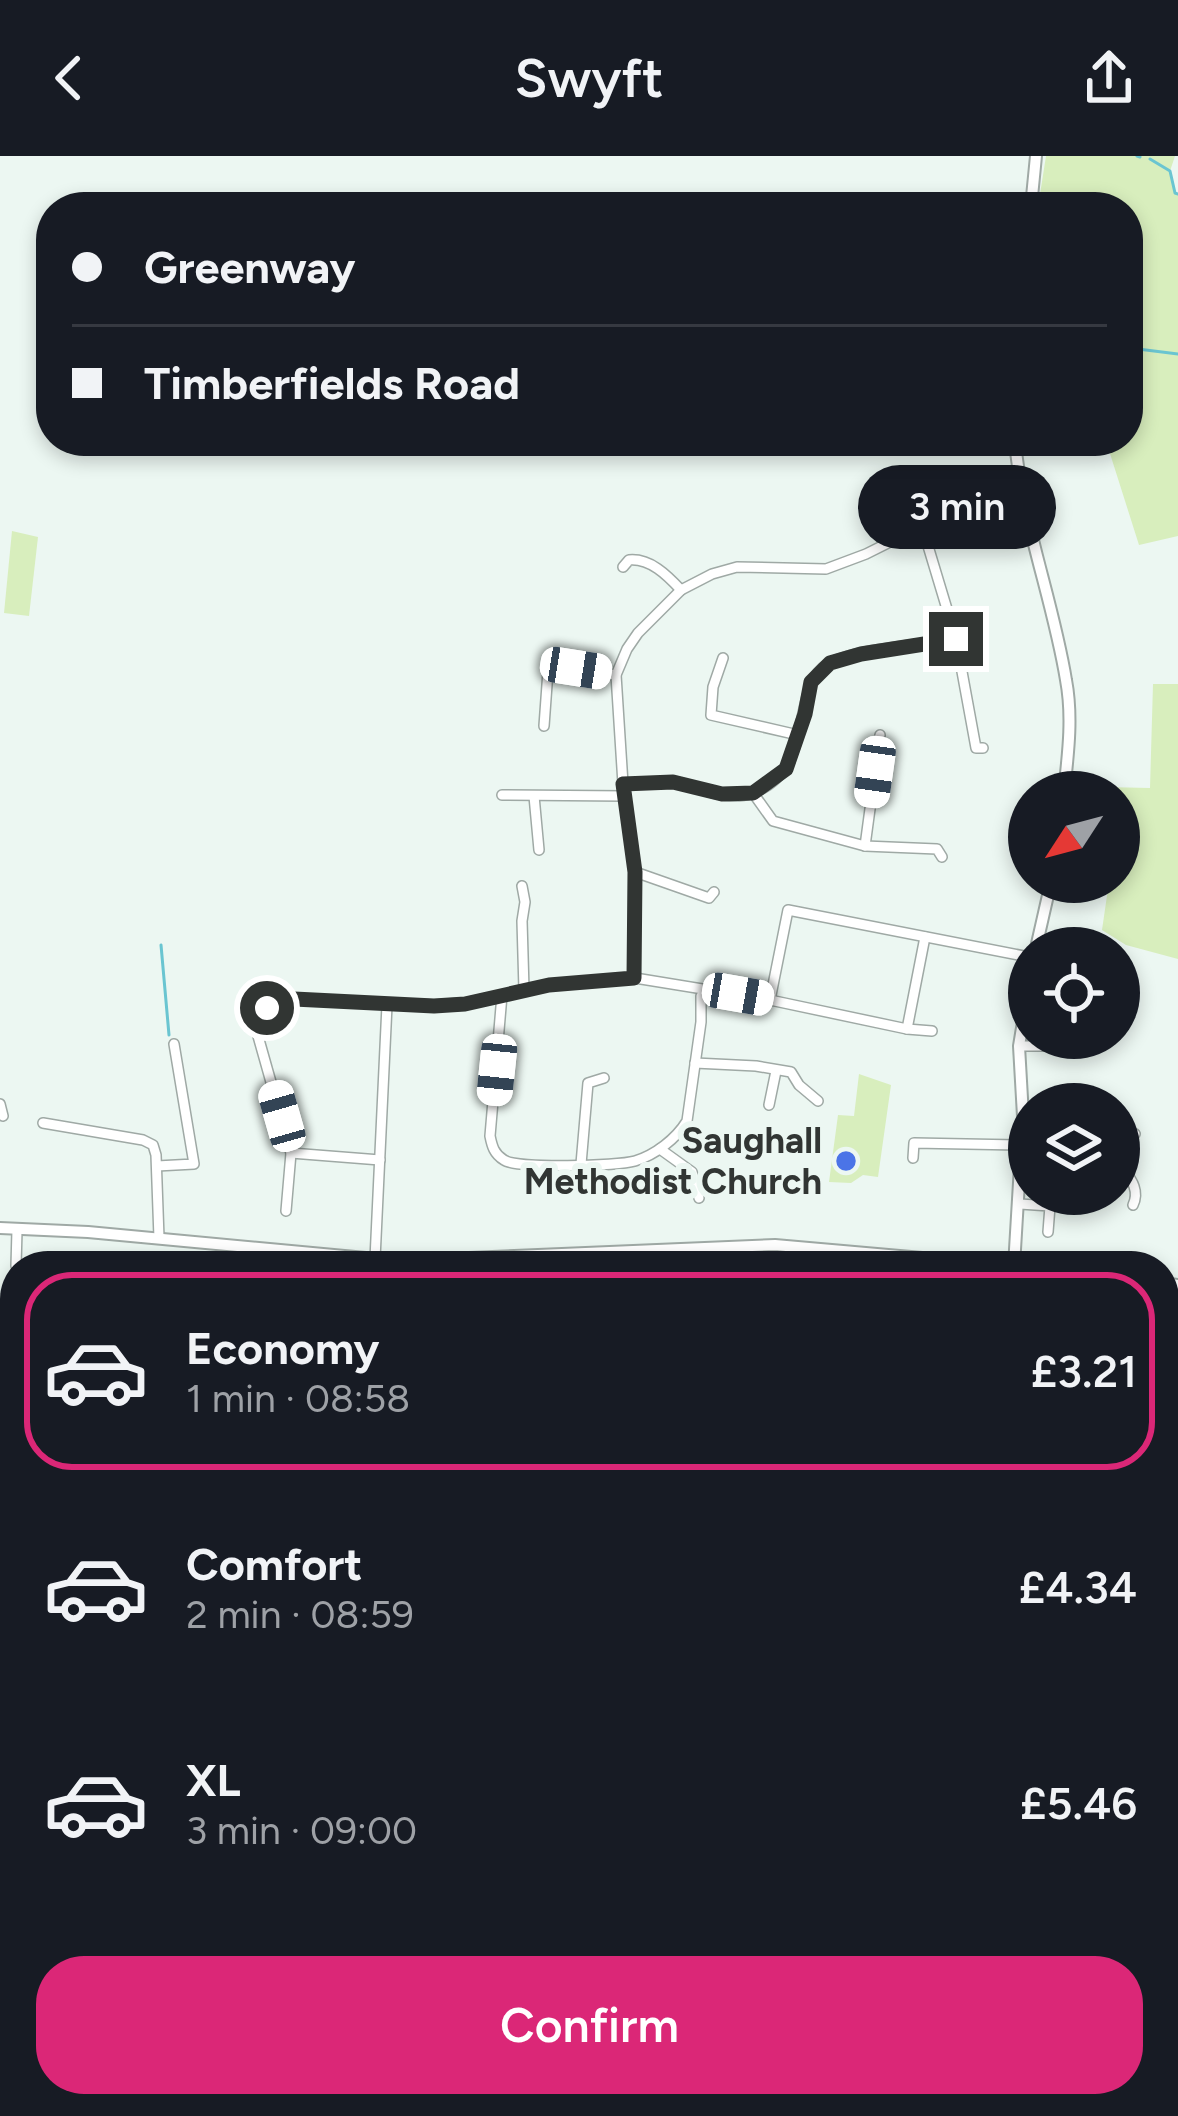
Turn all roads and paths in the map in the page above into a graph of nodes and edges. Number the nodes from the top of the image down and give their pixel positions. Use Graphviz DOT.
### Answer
graph roads {
  1 [pos="1036,156"];
  2 [pos="1032,192"];
  3 [pos="1017,456"];
  4 [pos="1024,501"];
  5 [pos="922,526"];
  6 [pos="625,560"];
  7 [pos="681,590"];
  8 [pos="956,639"];
  9 [pos="723,658"];
  10 [pos="616,675"];
  11 [pos="711,716"];
  12 [pos="541,721"];
  13 [pos="706,727"];
  14 [pos="798,735"];
  15 [pos="880,735"];
  16 [pos="976,748"];
  17 [pos="1066,771"];
  18 [pos="624,790"];
  19 [pos="753,793"];
  20 [pos="502,795"];
  21 [pos="534,796"];
  22 [pos="865,846"];
  23 [pos="940,848"];
  24 [pos="539,850"];
  25 [pos="635,872"];
  26 [pos="522,886"];
  27 [pos="710,900"];
  28 [pos="525,902"];
  29 [pos="538,902"];
  30 [pos="925,937"];
  31 [pos="1008,953"];
  32 [pos="634,978"];
  33 [pos="706,989"];
  34 [pos="524,990"];
  35 [pos="498,996"];
  36 [pos="770,1000"];
  37 [pos="388,1005"];
  38 [pos="907,1029"];
  39 [pos="932,1031"];
  40 [pos="174,1043"];
  41 [pos="695,1063"];
  42 [pos="779,1071"];
  43 [pos="604,1078"];
  44 [pos="818,1101"];
  45 [pos="769,1105"];
  46 [pos="43,1123"];
  47 [pos="1008,1144"];
  48 [pos="660,1149"];
  49 [pos="291,1154"];
  50 [pos="913,1158"];
  51 [pos="380,1160"];
  52 [pos="581,1164"];
  53 [pos="157,1166"];
  54 [pos="699,1198"];
  55 [pos="286,1211"];
  56 [pos="1019,1215"];
  57 [pos="1049,1215"];
  58 [pos="0,1228"];
  59 [pos="17,1230"];
  60 [pos="1048,1232"];
  61 [pos="159,1238"];
  62 [pos="737,1247"];
  63 [pos="16,1251"];
  64 [pos="293,1251"];
  65 [pos="375,1251"];
  66 [pos="657,1251"];
  67 [pos="738,1251"];
  68 [pos="842,1251"];
  69 [pos="1015,1251"];
  1 -- 2 [label="street"];
  3 -- 4 [label="street"];
  4 -- 5 [label="street"];
  4 -- 17 [label="street"];
  5 -- 7 [label="street"];
  5 -- 8 [label="street"];
  6 -- 7 [label="street"];
  7 -- 10 [label="street"];
  8 -- 14 [label="street"];
  8 -- 16 [label="street"];
  9 -- 11 [label="street"];
  10 -- 12 [label="street"];
  10 -- 18 [label="street"];
  11 -- 13 [label="street"];
  11 -- 14 [label="street"];
  14 -- 19 [label="street"];
  15 -- 22 [label="street"];
  18 -- 19 [label="street"];
  18 -- 21 [label="street"];
  18 -- 25 [label="street"];
  19 -- 22 [label="street"];
  20 -- 21 [label="street"];
  21 -- 24 [label="street"];
  22 -- 23 [label="street"];
  25 -- 27 [label="street"];
  25 -- 32 [label="street"];
  26 -- 28 [label="street"];
  28 -- 29 [label="street"];
  28 -- 34 [label="street"];
  30 -- 31 [label="street"];
  30 -- 36 [label="street"];
  30 -- 38 [label="street"];
  32 -- 33 [label="street"];
  32 -- 34 [label="street"];
  33 -- 36 [label="street"];
  33 -- 41 [label="street"];
  34 -- 35 [label="street"];
  35 -- 37 [label="street"];
  35 -- 52 [label="street"];
  36 -- 38 [label="street"];
  37 -- 49 [label="street"];
  37 -- 51 [label="street"];
  38 -- 39 [label="street"];
  40 -- 53 [label="street"];
  41 -- 42 [label="street"];
  41 -- 48 [label="street"];
  42 -- 44 [label="street"];
  42 -- 45 [label="street"];
  43 -- 52 [label="street"];
  46 -- 53 [label="street"];
  47 -- 50 [label="street"];
  48 -- 52 [label="street"];
  48 -- 54 [label="street"];
  49 -- 51 [label="street"];
  49 -- 55 [label="street"];
  51 -- 65 [label="street"];
  53 -- 61 [label="street"];
  56 -- 69 [label="street"];
  57 -- 60 [label="street"];
  58 -- 59 [label="street"];
  59 -- 61 [label="street"];
  59 -- 63 [label="street"];
  61 -- 64 [label="street"];
  62 -- 66 [label="street"];
  62 -- 67 [label="street"];
  62 -- 68 [label="street"];
}
